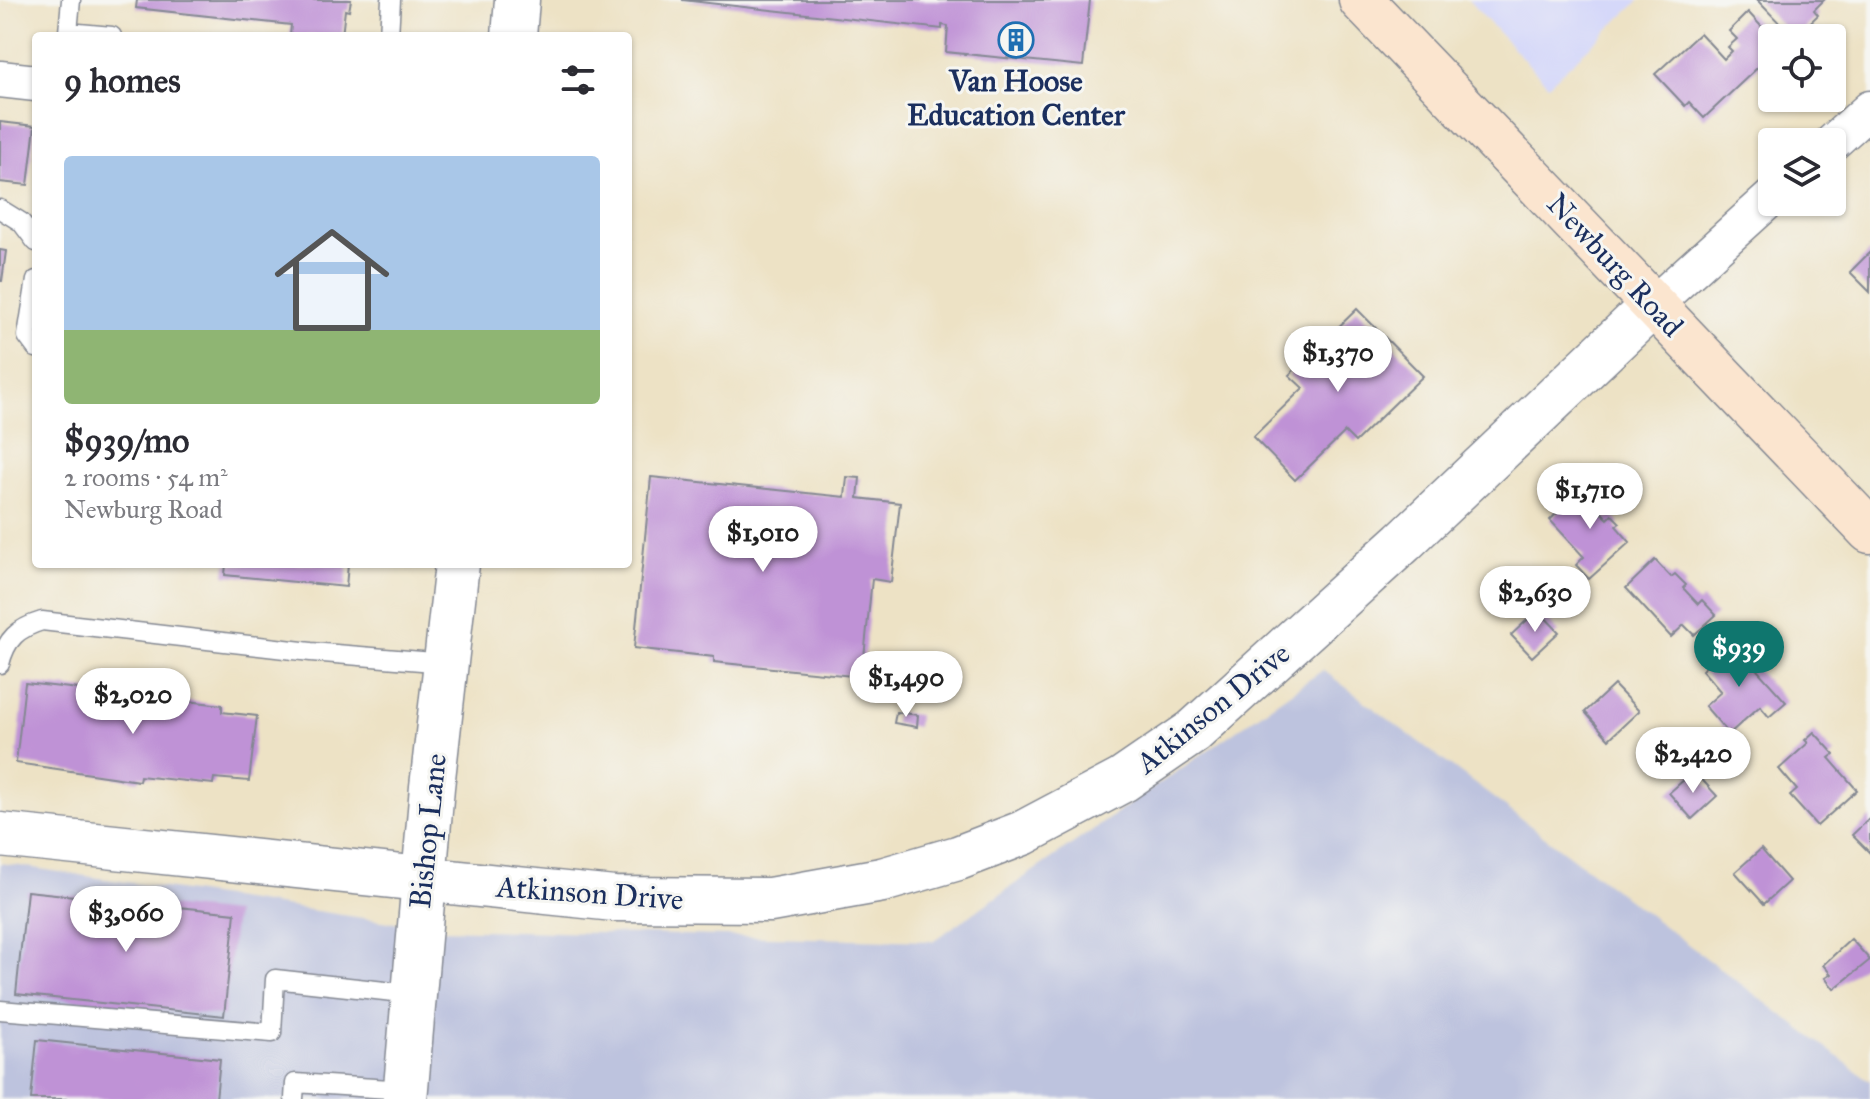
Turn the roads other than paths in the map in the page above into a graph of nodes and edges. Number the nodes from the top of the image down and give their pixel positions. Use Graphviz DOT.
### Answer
graph roads {
  1 [pos="71,0"];
  2 [pos="391,0"];
  3 [pos="517,0"];
  4 [pos="1361,0"];
  5 [pos="68,32"];
  6 [pos="389,32"];
  7 [pos="514,32"];
  8 [pos="0,79"];
  9 [pos="32,83"];
  10 [pos="1870,109"];
  11 [pos="1846,130"];
  12 [pos="0,209"];
  13 [pos="1758,210"];
  14 [pos="32,237"];
  15 [pos="1654,304"];
  16 [pos="32,305"];
  17 [pos="32,343"];
  18 [pos="1870,531"];
  19 [pos="457,568"];
  20 [pos="446,663"];
  21 [pos="0,664"];
  22 [pos="0,835"];
  23 [pos="423,879"];
  24 [pos="412,994"];
  25 [pos="0,1010"];
  26 [pos="406,1095"];
  27 [pos="294,1099"];
  1 -- 5 [label="lane"];
  2 -- 6 [label="lane"];
  3 -- 7 [label="street"];
  4 -- 15 [label="main road, Newburg Road"];
  8 -- 9 [label="street"];
  10 -- 11 [label="street"];
  12 -- 14 [label="lane"];
  13 -- 15 [label="street"];
  15 -- 18 [label="main road, Newburg Road"];
  15 -- 23 [label="street, Atkinson Drive"];
  16 -- 17 [label="lane"];
  19 -- 20 [label="street, Bishop Lane"];
  20 -- 21 [label="lane"];
  20 -- 23 [label="street, Bishop Lane"];
  22 -- 23 [label="street, Atkinson Drive"];
  23 -- 24 [label="street, Bishop Lane"];
  24 -- 25 [label="lane"];
  24 -- 26 [label="street, Bishop Lane"];
  26 -- 27 [label="lane"];
}
